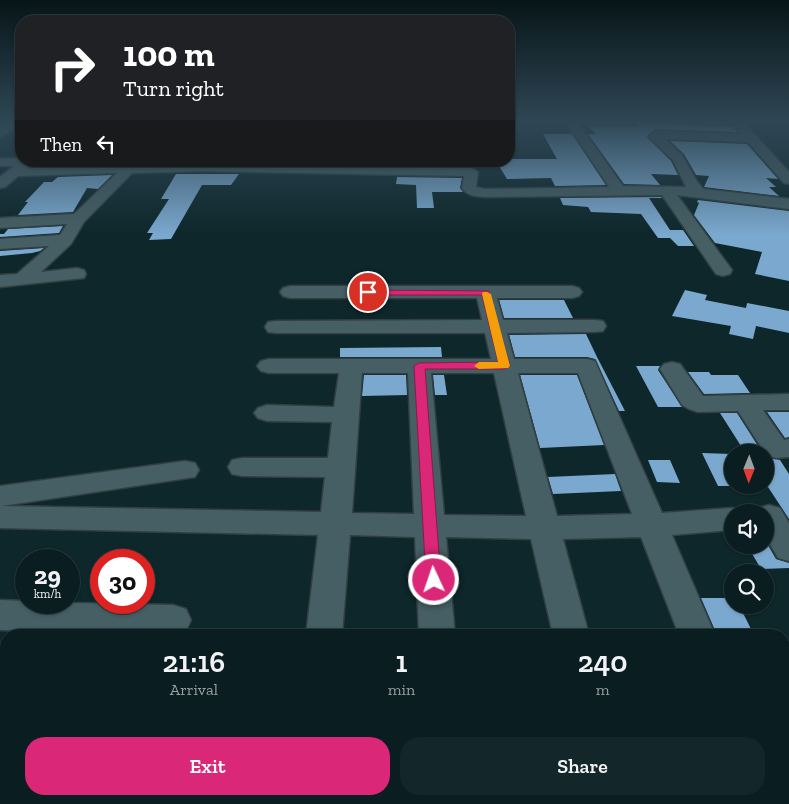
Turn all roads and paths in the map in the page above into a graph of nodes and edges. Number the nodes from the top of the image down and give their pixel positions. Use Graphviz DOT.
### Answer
graph roads {
  1 [pos="598,160"];
  2 [pos="678,160"];
  3 [pos="770,160"];
  4 [pos="0,162"];
  5 [pos="15,163"];
  6 [pos="21,167"];
  7 [pos="102,167"];
  8 [pos="118,167"];
  9 [pos="471,167"];
  10 [pos="16,172"];
  11 [pos="789,180"];
  12 [pos="0,184"];
  13 [pos="618,190"];
  14 [pos="666,190"];
  15 [pos="699,193"];
  16 [pos="789,204"];
  17 [pos="78,219"];
  18 [pos="0,223"];
  19 [pos="64,240"];
  20 [pos="0,244"];
  21 [pos="722,270"];
  22 [pos="77,274"];
  23 [pos="22,279"];
  24 [pos="0,281"];
  25 [pos="290,292"];
  26 [pos="572,292"];
  27 [pos="486,293"];
  28 [pos="495,326"];
  29 [pos="595,326"];
  30 [pos="276,327"];
  31 [pos="269,366"];
  32 [pos="352,366"];
  33 [pos="419,366"];
  34 [pos="504,366"];
  35 [pos="672,369"];
  36 [pos="789,402"];
  37 [pos="746,404"];
  38 [pos="268,413"];
  39 [pos="347,415"];
  40 [pos="785,455"];
  41 [pos="242,467"];
  42 [pos="341,468"];
  43 [pos="185,470"];
  44 [pos="0,496"];
  45 [pos="774,516"];
  46 [pos="0,517"];
  47 [pos="724,520"];
  48 [pos="335,524"];
  49 [pos="652,525"];
  50 [pos="431,526"];
  51 [pos="545,528"];
  52 [pos="789,549"];
  53 [pos="0,615"];
  54 [pos="173,620"];
  55 [pos="325,629"];
  56 [pos="437,629"];
  57 [pos="570,629"];
  58 [pos="695,629"];
  1 -- 13 [label="street"];
  2 -- 15 [label="street"];
  3 -- 11 [label="street"];
  4 -- 5 [label="street"];
  6 -- 10 [label="street"];
  7 -- 10 [label="street"];
  8 -- 17 [label="street"];
  9 -- 13 [label="street"];
  10 -- 12 [label="street"];
  13 -- 14 [label="street"];
  14 -- 15 [label="street"];
  14 -- 21 [label="street"];
  15 -- 16 [label="street"];
  17 -- 18 [label="street"];
  17 -- 19 [label="street"];
  19 -- 20 [label="street"];
  19 -- 23 [label="street"];
  22 -- 23 [label="street"];
  23 -- 24 [label="street"];
  25 -- 27 [label="street"];
  26 -- 27 [label="street"];
  27 -- 28 [label="street"];
  28 -- 29 [label="street"];
  28 -- 30 [label="street"];
  28 -- 34 [label="street"];
  31 -- 32 [label="street"];
  32 -- 33 [label="street"];
  32 -- 39 [label="street"];
  33 -- 34 [label="street"];
  33 -- 50 [label="street"];
  34 -- 49 [label="street"];
  34 -- 51 [label="street"];
  35 -- 37 [label="street"];
  36 -- 37 [label="street"];
  37 -- 40 [label="street"];
  38 -- 39 [label="street"];
  39 -- 42 [label="street"];
  41 -- 42 [label="street"];
  42 -- 48 [label="street"];
  43 -- 44 [label="street"];
  45 -- 52 [label="street"];
  46 -- 48 [label="street"];
  47 -- 49 [label="street"];
  48 -- 50 [label="street"];
  48 -- 55 [label="street"];
  49 -- 51 [label="street"];
  49 -- 58 [label="street"];
  50 -- 51 [label="street"];
  50 -- 56 [label="street"];
  51 -- 57 [label="street"];
  53 -- 54 [label="street"];
}
